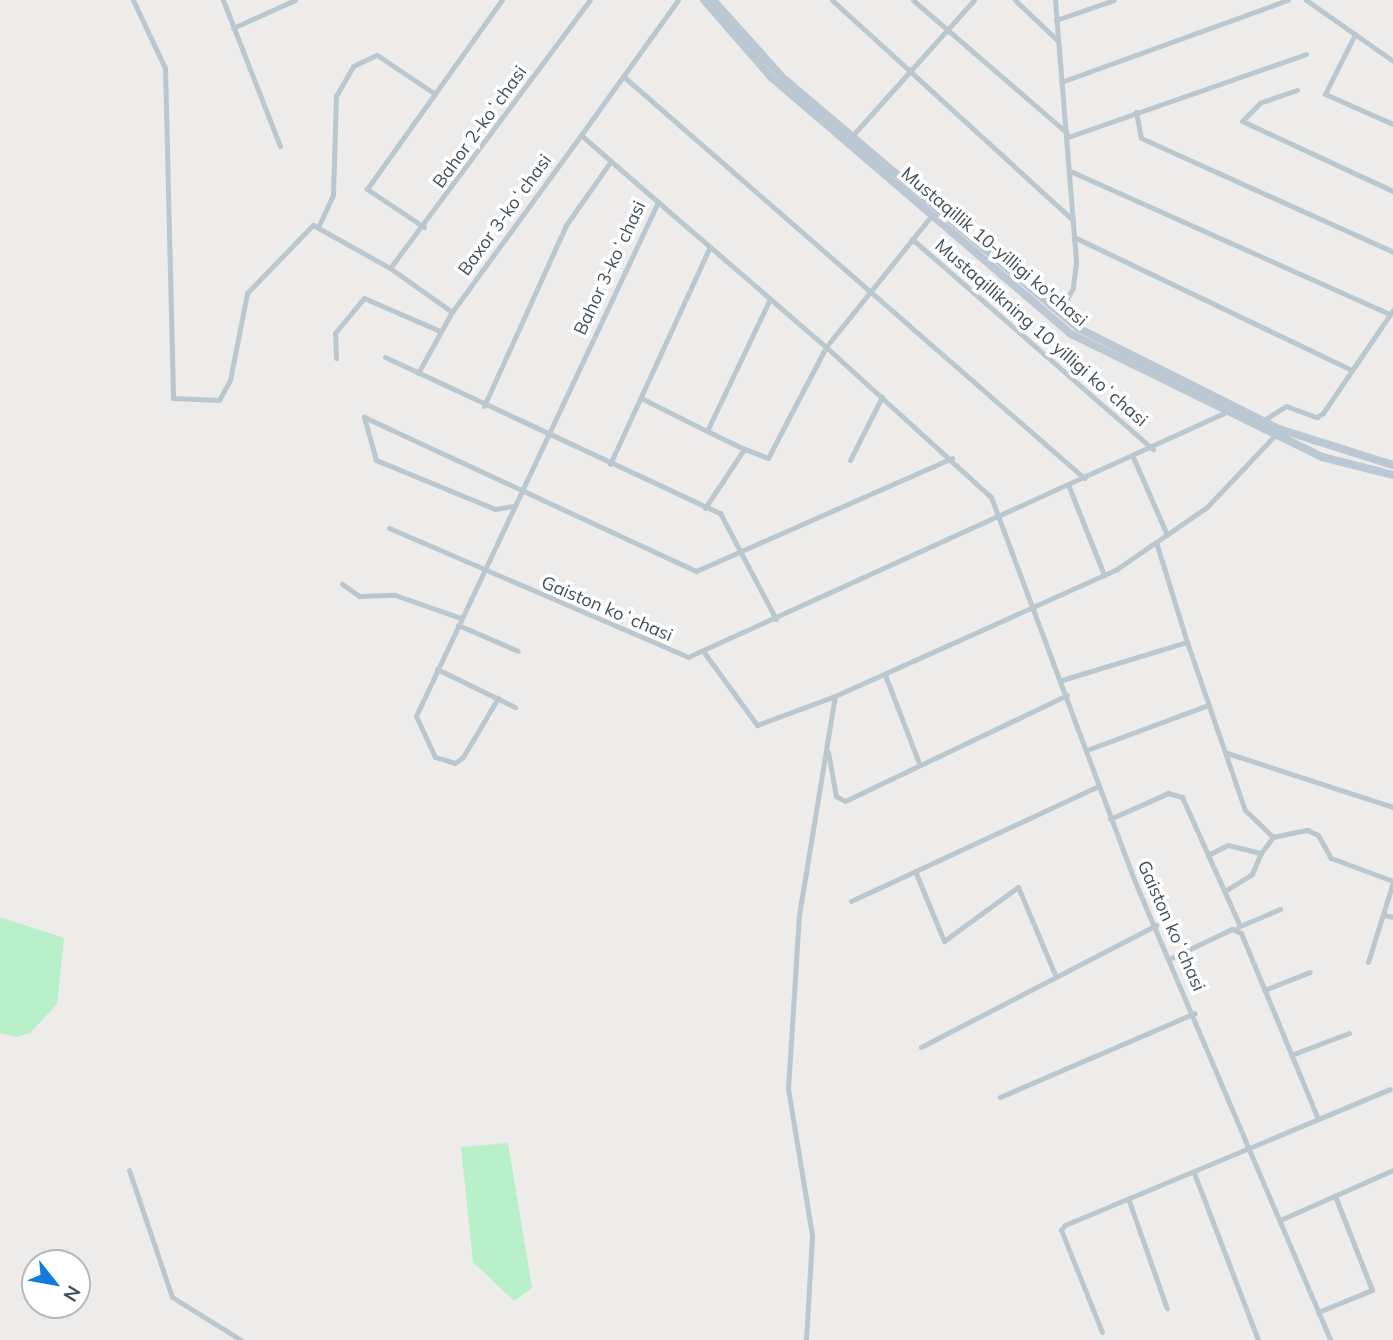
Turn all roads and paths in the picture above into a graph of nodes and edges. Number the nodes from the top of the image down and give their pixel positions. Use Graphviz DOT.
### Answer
graph roads {
  1 [pos="133,0"];
  2 [pos="223,0"];
  3 [pos="295,0"];
  4 [pos="502,0"];
  5 [pos="590,0"];
  6 [pos="678,0"];
  7 [pos="704,0"];
  8 [pos="713,0"];
  9 [pos="832,0"];
  10 [pos="913,0"];
  11 [pos="974,0"];
  12 [pos="1015,0"];
  13 [pos="1055,0"];
  14 [pos="1114,0"];
  15 [pos="1288,0"];
  16 [pos="1306,0"];
  17 [pos="1056,20"];
  18 [pos="233,28"];
  19 [pos="947,30"];
  20 [pos="1355,34"];
  21 [pos="1057,40"];
  22 [pos="1306,54"];
  23 [pos="1393,61"];
  24 [pos="908,73"];
  25 [pos="624,76"];
  26 [pos="1061,82"];
  27 [pos="1297,90"];
  28 [pos="435,94"];
  29 [pos="1136,112"];
  30 [pos="1393,124"];
  31 [pos="581,135"];
  32 [pos="1067,135"];
  33 [pos="852,136"];
  34 [pos="280,146"];
  35 [pos="611,161"];
  36 [pos="1070,170"];
  37 [pos="1393,191"];
  38 [pos="658,202"];
  39 [pos="932,215"];
  40 [pos="1073,220"];
  41 [pos="319,225"];
  42 [pos="424,227"];
  43 [pos="1074,237"];
  44 [pos="912,239"];
  45 [pos="710,247"];
  46 [pos="1393,252"];
  47 [pos="390,268"];
  48 [pos="869,292"];
  49 [pos="771,299"];
  50 [pos="452,312"];
  51 [pos="1059,312"];
  52 [pos="1392,312"];
  53 [pos="440,331"];
  54 [pos="825,346"];
  55 [pos="385,357"];
  56 [pos="335,358"];
  57 [pos="1349,369"];
  58 [pos="418,373"];
  59 [pos="883,397"];
  60 [pos="640,398"];
  61 [pos="484,406"];
  62 [pos="1224,413"];
  63 [pos="1264,420"];
  64 [pos="707,431"];
  65 [pos="1277,432"];
  66 [pos="547,436"];
  67 [pos="744,449"];
  68 [pos="1153,449"];
  69 [pos="1133,457"];
  70 [pos="951,458"];
  71 [pos="850,460"];
  72 [pos="610,464"];
  73 [pos="1393,465"];
  74 [pos="1393,475"];
  75 [pos="1084,478"];
  76 [pos="1069,486"];
  77 [pos="521,487"];
  78 [pos="512,506"];
  79 [pos="705,508"];
  80 [pos="1000,518"];
  81 [pos="389,528"];
  82 [pos="1167,535"];
  83 [pos="1156,542"];
  84 [pos="744,552"];
  85 [pos="483,570"];
  86 [pos="1104,575"];
  87 [pos="342,584"];
  88 [pos="1036,610"];
  89 [pos="461,618"];
  90 [pos="776,619"];
  91 [pos="458,625"];
  92 [pos="1187,642"];
  93 [pos="518,651"];
  94 [pos="703,651"];
  95 [pos="437,669"];
  96 [pos="885,675"];
  97 [pos="1062,680"];
  98 [pos="1067,695"];
  99 [pos="835,696"];
  100 [pos="498,698"];
  101 [pos="1208,705"];
  102 [pos="514,706"];
  103 [pos="1087,750"];
  104 [pos="828,752"];
  105 [pos="1226,752"];
  106 [pos="919,762"];
  107 [pos="1098,786"];
  108 [pos="1393,807"];
  109 [pos="1110,819"];
  110 [pos="1273,837"];
  111 [pos="1261,853"];
  112 [pos="1208,855"];
  113 [pos="915,871"];
  114 [pos="1393,882"];
  115 [pos="1225,891"];
  116 [pos="851,901"];
  117 [pos="1280,909"];
  118 [pos="1383,915"];
  119 [pos="1393,918"];
  120 [pos="1156,925"];
  121 [pos="1240,926"];
  122 [pos="1232,929"];
  123 [pos="1171,958"];
  124 [pos="1368,962"];
  125 [pos="1310,972"];
  126 [pos="1056,977"];
  127 [pos="1264,990"];
  128 [pos="1195,1013"];
  129 [pos="1349,1033"];
  130 [pos="920,1047"];
  131 [pos="1291,1055"];
  132 [pos="1390,1089"];
  133 [pos="1000,1097"];
  134 [pos="1318,1119"];
  135 [pos="1252,1149"];
  136 [pos="129,1170"];
  137 [pos="1393,1170"];
  138 [pos="1194,1173"];
  139 [pos="1335,1196"];
  140 [pos="1129,1201"];
  141 [pos="1280,1220"];
  142 [pos="1167,1309"];
  143 [pos="1318,1312"];
  144 [pos="1102,1332"];
  145 [pos="241,1340"];
  146 [pos="806,1340"];
  147 [pos="1258,1340"];
  148 [pos="1330,1340"];
  1 -- 41 [label="street"];
  2 -- 18 [label="street"];
  3 -- 18 [label="street"];
  4 -- 28 [label="street"];
  5 -- 42 [label="street, Bahor 2-koʻchasi"];
  6 -- 25 [label="street"];
  7 -- 39 [label="main road, Mustaqillik 10-yilligi ko'chasi"];
  8 -- 33 [label="main road, Mustaqillik 10-yilligi ko'chasi"];
  9 -- 24 [label="street"];
  10 -- 19 [label="street"];
  11 -- 19 [label="street"];
  12 -- 21 [label="street"];
  13 -- 17 [label="street"];
  14 -- 17 [label="street"];
  15 -- 26 [label="street"];
  16 -- 20 [label="street"];
  17 -- 21 [label="street"];
  18 -- 34 [label="street"];
  19 -- 24 [label="street"];
  19 -- 32 [label="street"];
  20 -- 23 [label="street"];
  20 -- 30 [label="street"];
  21 -- 26 [label="street"];
  22 -- 29 [label="street"];
  24 -- 33 [label="street"];
  24 -- 40 [label="street"];
  25 -- 31 [label="street"];
  25 -- 48 [label="street"];
  26 -- 32 [label="street"];
  27 -- 37 [label="street"];
  28 -- 41 [label="street"];
  28 -- 42 [label="street"];
  29 -- 32 [label="street"];
  29 -- 46 [label="street"];
  31 -- 35 [label="street, Bahor 3-koʻchasi"];
  31 -- 50 [label="street, Baxor 3-koʻchasi"];
  32 -- 36 [label="street"];
  33 -- 51 [label="main road, Mustaqillik 10-yilligi ko'chasi"];
  35 -- 38 [label="street, Bahor 3-koʻchasi"];
  35 -- 61 [label="street"];
  36 -- 40 [label="street"];
  36 -- 52 [label="street"];
  38 -- 45 [label="street"];
  38 -- 66 [label="street, Bahor 3-koʻchasi"];
  39 -- 44 [label="street"];
  39 -- 62 [label="main road, Mustaqillik 10-yilligi ko'chasi"];
  40 -- 43 [label="street"];
  41 -- 47 [label="street"];
  42 -- 47 [label="street, Bahor 2-koʻchasi"];
  43 -- 51 [label="street"];
  43 -- 57 [label="street"];
  44 -- 48 [label="street"];
  44 -- 68 [label="street, Mustaqillikning 10 yilligi koʻchasi"];
  45 -- 49 [label="street"];
  45 -- 60 [label="street"];
  47 -- 50 [label="street"];
  48 -- 54 [label="street"];
  48 -- 75 [label="street"];
  49 -- 54 [label="street"];
  49 -- 64 [label="street"];
  50 -- 53 [label="street, Baxor 3-koʻchasi"];
  51 -- 63 [label="main road, Mustaqillik 10-yilligi ko'chasi"];
  52 -- 57 [label="street"];
  53 -- 56 [label="street"];
  53 -- 58 [label="street, Baxor 3-koʻchasi"];
  54 -- 59 [label="street"];
  54 -- 67 [label="street"];
  55 -- 58 [label="street"];
  57 -- 63 [label="street"];
  58 -- 61 [label="street"];
  59 -- 70 [label="street"];
  59 -- 71 [label="street"];
  60 -- 64 [label="street"];
  60 -- 72 [label="street"];
  61 -- 66 [label="street"];
  62 -- 65 [label="main road, Mustaqillik 10-yilligi ko'chasi"];
  62 -- 68 [label="street, Gaiston koʻchasi"];
  63 -- 65 [label="main road, Mustaqillik 10-yilligi ko'chasi"];
  64 -- 67 [label="street"];
  65 -- 73 [label="main road, Mustaqillik 10-yilligi ko'chasi"];
  65 -- 74 [label="main road, Mustaqillik 10-yilligi ko'chasi"];
  65 -- 82 [label="street"];
  66 -- 72 [label="street"];
  66 -- 77 [label="street, Bahor 3-koʻchasi"];
  67 -- 79 [label="street"];
  68 -- 69 [label="street, Gaiston koʻchasi"];
  69 -- 75 [label="street, Gaiston koʻchasi"];
  69 -- 82 [label="street"];
  70 -- 80 [label="street"];
  70 -- 84 [label="street"];
  72 -- 79 [label="street"];
  75 -- 76 [label="street, Gaiston koʻchasi"];
  76 -- 80 [label="street, Gaiston koʻchasi"];
  76 -- 86 [label="street"];
  77 -- 78 [label="street, Bahor 3-koʻchasi"];
  77 -- 78 [label="street"];
  77 -- 84 [label="street"];
  78 -- 85 [label="street, Bahor 3-koʻchasi"];
  79 -- 84 [label="street"];
  80 -- 88 [label="street, Gaiston koʻchasi"];
  80 -- 90 [label="street, Gaiston koʻchasi"];
  81 -- 85 [label="street, Gaiston koʻchasi"];
  82 -- 83 [label="street"];
  83 -- 86 [label="street"];
  83 -- 92 [label="street"];
  84 -- 90 [label="street"];
  85 -- 89 [label="street, Bahor 3-koʻchasi"];
  85 -- 94 [label="street, Gaiston koʻchasi"];
  86 -- 88 [label="street"];
  87 -- 89 [label="street"];
  88 -- 96 [label="street"];
  88 -- 97 [label="street, Gaiston koʻchasi"];
  89 -- 91 [label="street, Bahor 3-koʻchasi"];
  90 -- 94 [label="street, Gaiston koʻchasi"];
  91 -- 93 [label="street"];
  91 -- 95 [label="street, Bahor 3-koʻchasi"];
  92 -- 97 [label="street"];
  92 -- 101 [label="street"];
  94 -- 99 [label="street"];
  95 -- 100 [label="street"];
  95 -- 100 [label="street, Bahor 3-koʻchasi"];
  96 -- 99 [label="street"];
  96 -- 106 [label="street"];
  97 -- 98 [label="street, Gaiston koʻchasi"];
  98 -- 103 [label="street, Gaiston koʻchasi"];
  98 -- 106 [label="street"];
  99 -- 104 [label="street"];
  100 -- 102 [label="street"];
  101 -- 103 [label="street"];
  101 -- 105 [label="street"];
  103 -- 107 [label="street, Gaiston koʻchasi"];
  104 -- 106 [label="street"];
  104 -- 146 [label="street"];
  105 -- 108 [label="street"];
  105 -- 110 [label="street"];
  107 -- 109 [label="street, Gaiston koʻchasi"];
  107 -- 113 [label="street"];
  109 -- 112 [label="street"];
  109 -- 120 [label="street, Gaiston koʻchasi"];
  110 -- 111 [label="street"];
  110 -- 114 [label="street"];
  111 -- 112 [label="street"];
  111 -- 115 [label="street"];
  112 -- 115 [label="street"];
  113 -- 116 [label="street"];
  113 -- 126 [label="street"];
  114 -- 118 [label="street"];
  115 -- 121 [label="street"];
  117 -- 121 [label="street"];
  118 -- 119 [label="street"];
  118 -- 124 [label="street"];
  120 -- 123 [label="street, Gaiston koʻchasi"];
  120 -- 126 [label="street"];
  121 -- 122 [label="street"];
  122 -- 123 [label="street"];
  122 -- 127 [label="street"];
  123 -- 128 [label="street, Gaiston koʻchasi"];
  125 -- 127 [label="street"];
  126 -- 130 [label="street"];
  127 -- 131 [label="street"];
  128 -- 133 [label="street"];
  128 -- 135 [label="street, Gaiston koʻchasi"];
  129 -- 131 [label="street"];
  131 -- 134 [label="street"];
  132 -- 134 [label="street"];
  134 -- 135 [label="street"];
  135 -- 138 [label="street"];
  135 -- 141 [label="street, Gaiston koʻchasi"];
  136 -- 145 [label="street"];
  137 -- 139 [label="street"];
  138 -- 140 [label="street"];
  138 -- 147 [label="street"];
  139 -- 141 [label="street"];
  139 -- 143 [label="street"];
  140 -- 142 [label="street"];
  140 -- 144 [label="street"];
  141 -- 143 [label="street, Gaiston koʻchasi"];
  143 -- 148 [label="street, Gaiston koʻchasi"];
}
